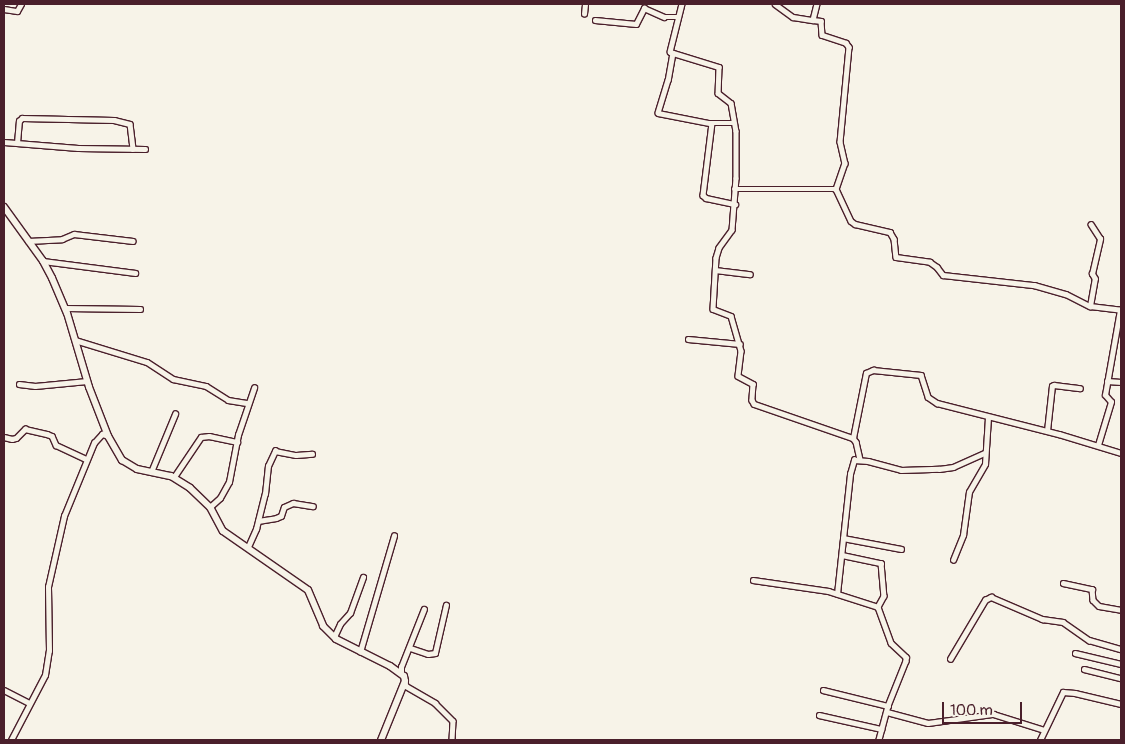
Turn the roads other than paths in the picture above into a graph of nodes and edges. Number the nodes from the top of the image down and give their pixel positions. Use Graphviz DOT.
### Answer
graph roads {
  1 [pos="21,4"];
  2 [pos="585,4"];
  3 [pos="682,4"];
  4 [pos="776,4"];
  5 [pos="817,4"];
  6 [pos="4,9"];
  7 [pos="584,14"];
  8 [pos="679,17"];
  9 [pos="595,20"];
  10 [pos="813,20"];
  11 [pos="672,53"];
  12 [pos="712,123"];
  13 [pos="734,123"];
  14 [pos="4,142"];
  15 [pos="17,143"];
  16 [pos="133,149"];
  17 [pos="145,149"];
  18 [pos="734,189"];
  19 [pos="836,189"];
  20 [pos="734,204"];
  21 [pos="4,207"];
  22 [pos="1091,225"];
  23 [pos="28,241"];
  24 [pos="133,241"];
  25 [pos="43,261"];
  26 [pos="715,270"];
  27 [pos="135,273"];
  28 [pos="750,274"];
  29 [pos="1090,306"];
  30 [pos="65,308"];
  31 [pos="140,309"];
  32 [pos="1120,310"];
  33 [pos="688,339"];
  34 [pos="75,340"];
  35 [pos="740,344"];
  36 [pos="1107,381"];
  37 [pos="87,382"];
  38 [pos="1121,382"];
  39 [pos="19,384"];
  40 [pos="254,388"];
  41 [pos="1080,388"];
  42 [pos="248,404"];
  43 [pos="175,414"];
  44 [pos="988,416"];
  45 [pos="1047,431"];
  46 [pos="108,436"];
  47 [pos="4,437"];
  48 [pos="853,438"];
  49 [pos="237,442"];
  50 [pos="1098,445"];
  51 [pos="1121,453"];
  52 [pos="312,454"];
  53 [pos="982,455"];
  54 [pos="86,459"];
  55 [pos="860,459"];
  56 [pos="151,472"];
  57 [pos="174,477"];
  58 [pos="313,506"];
  59 [pos="210,507"];
  60 [pos="258,521"];
  61 [pos="394,536"];
  62 [pos="843,538"];
  63 [pos="248,547"];
  64 [pos="901,548"];
  65 [pos="842,555"];
  66 [pos="953,560"];
  67 [pos="362,577"];
  68 [pos="753,580"];
  69 [pos="1063,583"];
  70 [pos="837,594"];
  71 [pos="446,605"];
  72 [pos="878,607"];
  73 [pos="424,609"];
  74 [pos="1121,610"];
  75 [pos="334,637"];
  76 [pos="410,648"];
  77 [pos="1121,649"];
  78 [pos="360,652"];
  79 [pos="1075,653"];
  80 [pos="950,659"];
  81 [pos="1121,664"];
  82 [pos="1084,669"];
  83 [pos="401,672"];
  84 [pos="1121,678"];
  85 [pos="405,681"];
  86 [pos="4,690"];
  87 [pos="823,690"];
  88 [pos="29,703"];
  89 [pos="1121,704"];
  90 [pos="888,709"];
  91 [pos="819,715"];
  92 [pos="881,729"];
  93 [pos="1044,730"];
  94 [pos="11,740"];
  95 [pos="381,740"];
  96 [pos="452,740"];
  97 [pos="878,740"];
  98 [pos="1040,740"];
  1 -- 6 [label="street"];
  2 -- 7 [label="street"];
  3 -- 8 [label="street"];
  4 -- 10 [label="street"];
  5 -- 10 [label="street"];
  8 -- 9 [label="street"];
  8 -- 11 [label="street"];
  10 -- 19 [label="street"];
  11 -- 12 [label="street"];
  11 -- 13 [label="street"];
  12 -- 13 [label="street"];
  12 -- 20 [label="street"];
  13 -- 18 [label="street"];
  14 -- 15 [label="street"];
  15 -- 16 [label="street"];
  15 -- 16 [label="street"];
  16 -- 17 [label="street"];
  18 -- 19 [label="street"];
  18 -- 20 [label="street"];
  19 -- 29 [label="street"];
  20 -- 26 [label="street"];
  21 -- 23 [label="street"];
  22 -- 29 [label="street"];
  23 -- 24 [label="street"];
  23 -- 25 [label="street"];
  25 -- 27 [label="street"];
  25 -- 30 [label="street"];
  26 -- 28 [label="street"];
  26 -- 35 [label="street"];
  29 -- 32 [label="street"];
  30 -- 31 [label="street"];
  30 -- 34 [label="street"];
  32 -- 36 [label="street"];
  33 -- 35 [label="street"];
  34 -- 37 [label="street"];
  34 -- 42 [label="street"];
  35 -- 48 [label="street"];
  36 -- 38 [label="street"];
  36 -- 50 [label="street"];
  37 -- 39 [label="street"];
  37 -- 46 [label="street"];
  40 -- 42 [label="street"];
  41 -- 45 [label="street"];
  42 -- 49 [label="street"];
  43 -- 56 [label="street"];
  44 -- 45 [label="street"];
  44 -- 48 [label="street"];
  44 -- 53 [label="street"];
  45 -- 50 [label="street"];
  46 -- 54 [label="street"];
  46 -- 56 [label="street"];
  47 -- 54 [label="street"];
  48 -- 55 [label="street"];
  49 -- 57 [label="street"];
  49 -- 59 [label="street"];
  50 -- 51 [label="street"];
  52 -- 60 [label="street"];
  53 -- 55 [label="street"];
  53 -- 66 [label="street"];
  54 -- 88 [label="street"];
  55 -- 62 [label="street"];
  56 -- 57 [label="street"];
  57 -- 59 [label="street"];
  58 -- 60 [label="street"];
  59 -- 63 [label="street"];
  60 -- 63 [label="street"];
  61 -- 78 [label="street"];
  62 -- 64 [label="street"];
  62 -- 65 [label="street"];
  63 -- 75 [label="street"];
  65 -- 70 [label="street"];
  65 -- 72 [label="street"];
  67 -- 75 [label="street"];
  68 -- 70 [label="street"];
  69 -- 74 [label="street"];
  70 -- 72 [label="street"];
  71 -- 76 [label="street"];
  72 -- 90 [label="street"];
  73 -- 76 [label="street"];
  75 -- 78 [label="street"];
  76 -- 83 [label="street"];
  77 -- 80 [label="street"];
  78 -- 83 [label="street"];
  79 -- 81 [label="street"];
  82 -- 84 [label="street"];
  83 -- 85 [label="street"];
  85 -- 95 [label="street"];
  85 -- 96 [label="street"];
  86 -- 88 [label="street"];
  87 -- 90 [label="street"];
  88 -- 94 [label="street"];
  89 -- 93 [label="street"];
  90 -- 92 [label="street"];
  90 -- 93 [label="street"];
  91 -- 92 [label="street"];
  92 -- 97 [label="street"];
  93 -- 98 [label="street"];
}
